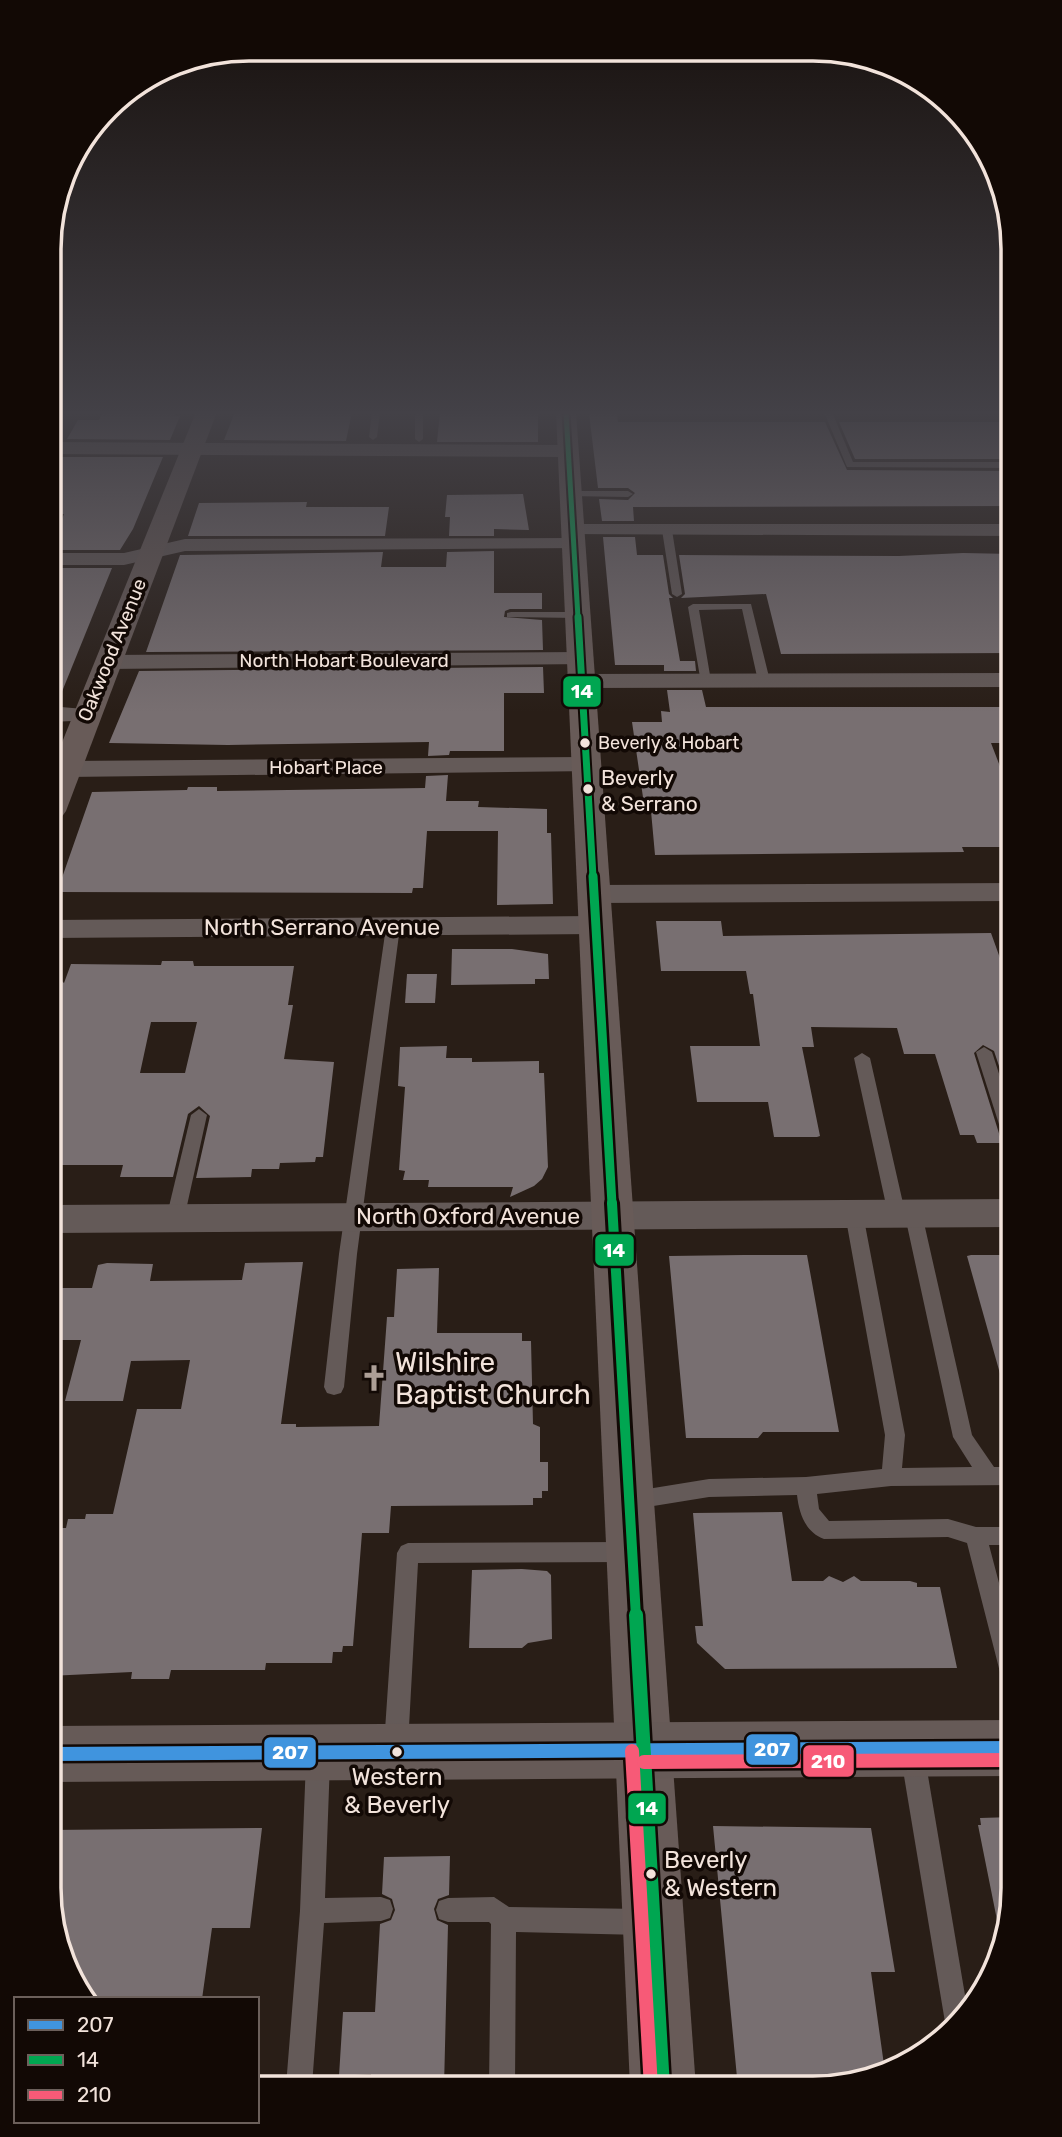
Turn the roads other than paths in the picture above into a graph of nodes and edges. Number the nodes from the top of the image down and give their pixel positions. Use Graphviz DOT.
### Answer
graph roads {
  1 [pos="168,512"];
  2 [pos="572,512"];
  3 [pos="667,530"];
  4 [pos="1001,530"];
  5 [pos="574,537"];
  6 [pos="152,552"];
  7 [pos="62,559"];
  8 [pos="677,594"];
  9 [pos="511,615"];
  10 [pos="578,615"];
  11 [pos="108,662"];
  12 [pos="581,670"];
  13 [pos="1001,680"];
  14 [pos="705,681"];
  15 [pos="764,681"];
  16 [pos="62,714"];
  17 [pos="86,715"];
  18 [pos="586,765"];
  19 [pos="67,769"];
  20 [pos="62,782"];
  21 [pos="1001,893"];
  22 [pos="594,909"];
  23 [pos="393,926"];
  24 [pos="62,929"];
  25 [pos="984,1052"];
  26 [pos="862,1058"];
  27 [pos="1000,1104"];
  28 [pos="199,1115"];
  29 [pos="1000,1213"];
  30 [pos="854,1214"];
  31 [pos="905,1214"];
  32 [pos="613,1215"];
  33 [pos="355,1217"];
  34 [pos="61,1219"];
  35 [pos="175,1219"];
  36 [pos="334,1387"];
  37 [pos="891,1477"];
  38 [pos="989,1477"];
  39 [pos="1000,1477"];
  40 [pos="806,1486"];
  41 [pos="632,1501"];
  42 [pos="976,1536"];
  43 [pos="1000,1536"];
  44 [pos="634,1552"];
  45 [pos="1000,1630"];
  46 [pos="912,1748"];
  47 [pos="1000,1748"];
  48 [pos="644,1750"];
  49 [pos="395,1751"];
  50 [pos="318,1752"];
  51 [pos="61,1754"];
  52 [pos="381,1909"];
  53 [pos="449,1910"];
  54 [pos="313,1911"];
  55 [pos="504,1919"];
  56 [pos="654,1922"];
  57 [pos="955,2010"];
  58 [pos="300,2076"];
  59 [pos="502,2076"];
  60 [pos="662,2076"];
  1 -- 6 [label="main road, Oakwood Avenue"];
  2 -- 5 [label="main road"];
  3 -- 4 [label="street"];
  3 -- 5 [label="street"];
  3 -- 8 [label="lane"];
  5 -- 6 [label="street"];
  5 -- 10 [label="main road"];
  6 -- 7 [label="street"];
  6 -- 11 [label="main road, Oakwood Avenue"];
  9 -- 10 [label="lane"];
  10 -- 12 [label="main road"];
  11 -- 12 [label="street, North Hobart Boulevard"];
  11 -- 17 [label="main road, Oakwood Avenue"];
  12 -- 14 [label="street, North Hobart Boulevard"];
  12 -- 18 [label="main road"];
  13 -- 15 [label="street, North Hobart Boulevard"];
  14 -- 15 [label="street, North Hobart Boulevard"];
  14 -- 15 [label="lane"];
  16 -- 17 [label="street"];
  17 -- 19 [label="main road, Oakwood Avenue"];
  18 -- 19 [label="street, Hobart Place"];
  18 -- 22 [label="main road"];
  19 -- 20 [label="main road, Oakwood Avenue"];
  21 -- 22 [label="street, North Serrano Avenue"];
  22 -- 23 [label="street, North Serrano Avenue"];
  22 -- 32 [label="main road"];
  23 -- 24 [label="street, North Serrano Avenue"];
  23 -- 33 [label="lane"];
  25 -- 27 [label="lane"];
  26 -- 31 [label="lane"];
  28 -- 35 [label="lane"];
  29 -- 31 [label="street, North Oxford Avenue"];
  30 -- 31 [label="street, North Oxford Avenue"];
  30 -- 32 [label="street, North Oxford Avenue"];
  30 -- 37 [label="lane"];
  31 -- 38 [label="lane"];
  32 -- 33 [label="street, North Oxford Avenue"];
  32 -- 41 [label="main road"];
  33 -- 35 [label="street, North Oxford Avenue"];
  33 -- 36 [label="lane"];
  34 -- 35 [label="street, North Oxford Avenue"];
  37 -- 38 [label="lane"];
  37 -- 40 [label="lane"];
  38 -- 39 [label="lane"];
  40 -- 41 [label="lane"];
  40 -- 42 [label="lane"];
  41 -- 44 [label="main road"];
  42 -- 43 [label="lane"];
  42 -- 45 [label="lane"];
  44 -- 48 [label="main road"];
  44 -- 49 [label="lane"];
  46 -- 47 [label="main road"];
  46 -- 48 [label="main road"];
  46 -- 57 [label="lane"];
  48 -- 49 [label="main road"];
  48 -- 56 [label="main road"];
  49 -- 50 [label="main road"];
  50 -- 51 [label="main road"];
  50 -- 54 [label="lane"];
  52 -- 54 [label="lane"];
  53 -- 55 [label="lane"];
  54 -- 58 [label="lane"];
  55 -- 56 [label="lane"];
  55 -- 59 [label="lane"];
  56 -- 60 [label="main road"];
}
